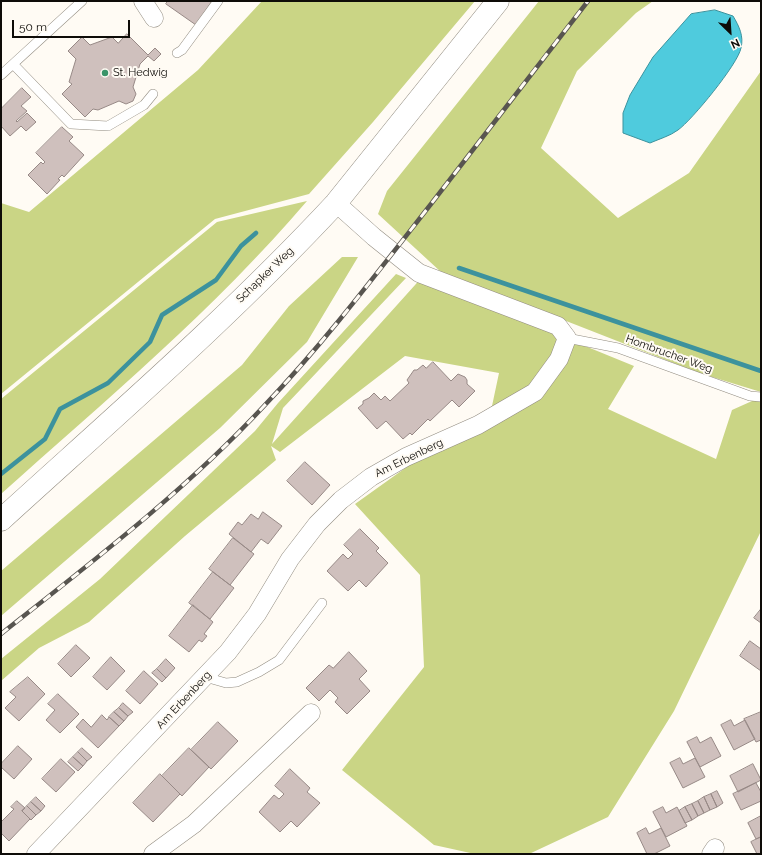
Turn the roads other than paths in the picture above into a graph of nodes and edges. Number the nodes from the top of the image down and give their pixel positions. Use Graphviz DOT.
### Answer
graph roads {
  1 [pos="143,1"];
  2 [pos="218,1"];
  3 [pos="498,1"];
  4 [pos="76,3"];
  5 [pos="154,18"];
  6 [pos="177,53"];
  7 [pos="13,64"];
  8 [pos="1,75"];
  9 [pos="153,94"];
  10 [pos="336,203"];
  11 [pos="567,338"];
  12 [pos="761,397"];
  13 [pos="1,520"];
  14 [pos="322,603"];
  15 [pos="205,677"];
  16 [pos="311,713"];
  17 [pos="36,854"];
  18 [pos="153,854"];
  1 -- 5 [label="street"];
  2 -- 6 [label="lane"];
  3 -- 10 [label="street, Schapker Weg"];
  4 -- 7 [label="lane"];
  7 -- 8 [label="lane"];
  7 -- 9 [label="lane"];
  10 -- 11 [label="street"];
  10 -- 13 [label="street, Schapker Weg"];
  11 -- 12 [label="lane, Hombrucher Weg"];
  11 -- 15 [label="street, Am Erbenberg"];
  14 -- 15 [label="lane"];
  15 -- 17 [label="street, Am Erbenberg"];
  16 -- 18 [label="street"];
}
